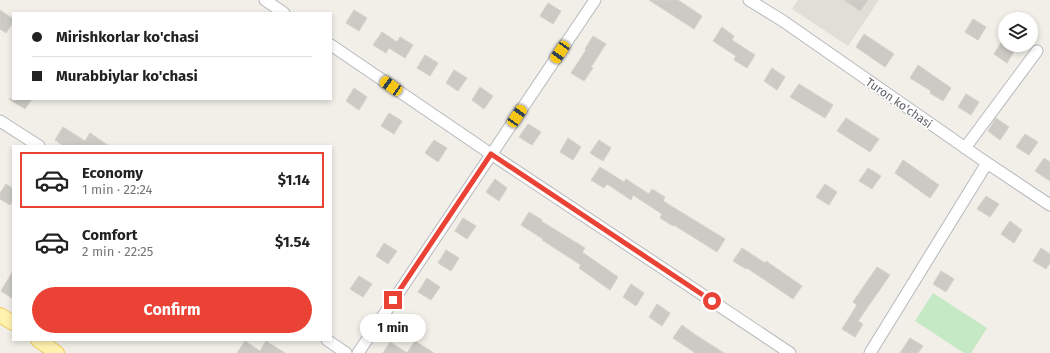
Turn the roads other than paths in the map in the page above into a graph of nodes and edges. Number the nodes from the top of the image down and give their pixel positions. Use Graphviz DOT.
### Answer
graph roads {
  1 [pos="265,0"];
  2 [pos="594,0"];
  3 [pos="749,0"];
  4 [pos="283,12"];
  5 [pos="332,46"];
  6 [pos="1036,52"];
  7 [pos="0,121"];
  8 [pos="37,145"];
  9 [pos="965,148"];
  10 [pos="491,154"];
  11 [pos="987,164"];
  12 [pos="1050,205"];
  13 [pos="0,315"];
  14 [pos="12,322"];
  15 [pos="39,341"];
  16 [pos="328,341"];
  17 [pos="57,353"];
  18 [pos="346,353"];
  19 [pos="358,353"];
  20 [pos="790,353"];
  21 [pos="870,353"];
  1 -- 4 [label="street"];
  2 -- 10 [label="street"];
  3 -- 9 [label="street, Turon ko'chasi"];
  5 -- 10 [label="street"];
  6 -- 9 [label="street"];
  7 -- 8 [label="street"];
  9 -- 11 [label="street, Turon ko'chasi"];
  10 -- 19 [label="street"];
  10 -- 20 [label="street"];
  11 -- 12 [label="street, Turon ko'chasi"];
  11 -- 21 [label="street"];
  13 -- 14 [label="main road"];
  15 -- 17 [label="main road"];
  16 -- 18 [label="street"];
}
